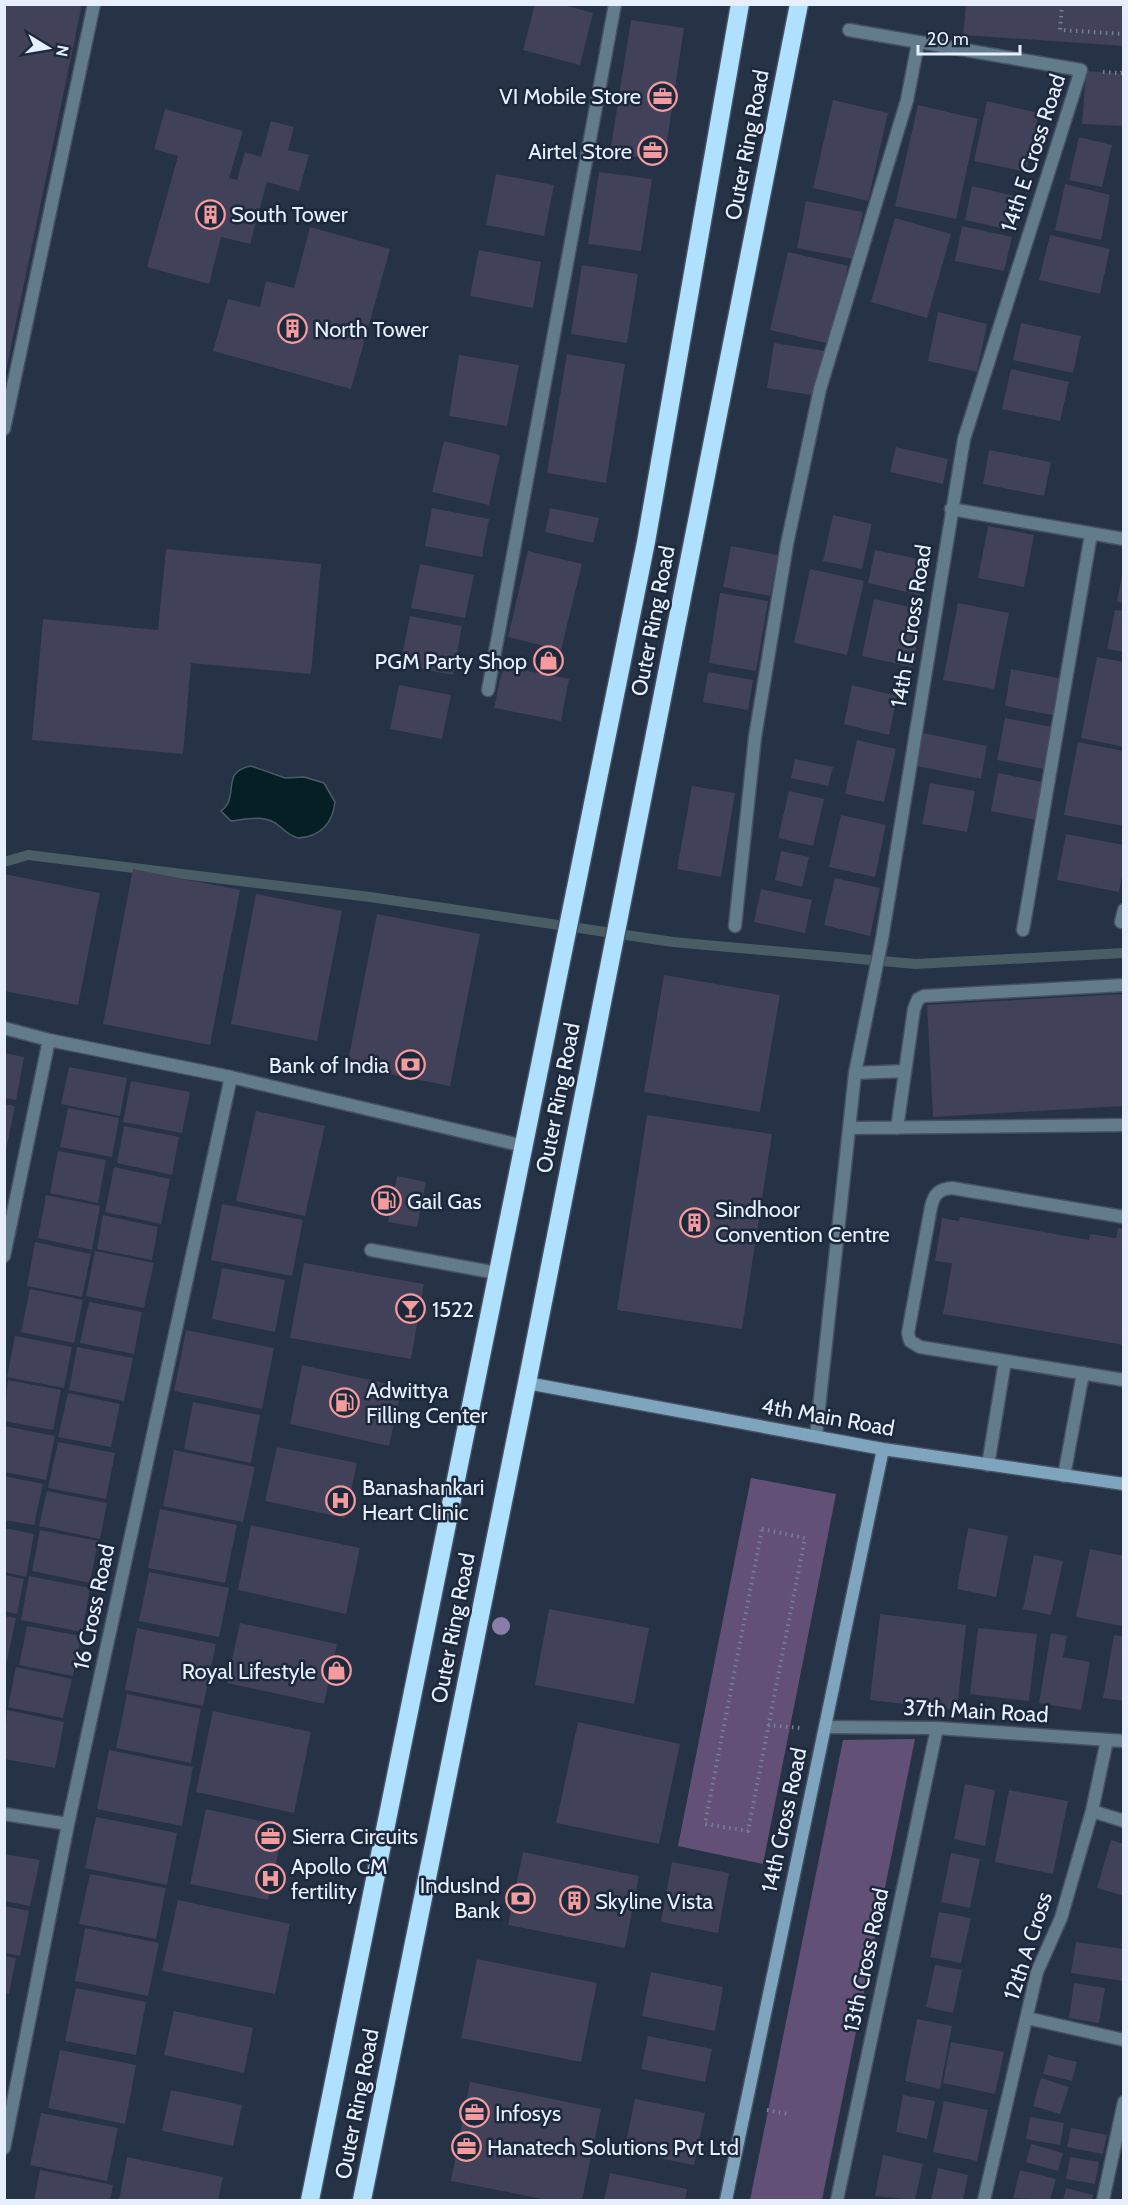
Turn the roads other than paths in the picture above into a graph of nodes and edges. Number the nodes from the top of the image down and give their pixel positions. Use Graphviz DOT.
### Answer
graph roads {
  1 [pos="94,4"];
  2 [pos="615,4"];
  3 [pos="740,4"];
  4 [pos="799,4"];
  5 [pos="849,30"];
  6 [pos="918,43"];
  7 [pos="4,429"];
  8 [pos="951,509"];
  9 [pos="1091,534"];
  10 [pos="1124,539"];
  11 [pos="488,690"];
  12 [pos="1124,910"];
  13 [pos="1121,922"];
  14 [pos="735,926"];
  15 [pos="1023,930"];
  16 [pos="1124,985"];
  17 [pos="4,1028"];
  18 [pos="49,1040"];
  19 [pos="904,1071"];
  20 [pos="855,1074"];
  21 [pos="231,1077"];
  22 [pos="1124,1125"];
  23 [pos="849,1128"];
  24 [pos="897,1128"];
  25 [pos="524,1146"];
  26 [pos="1124,1217"];
  27 [pos="371,1250"];
  28 [pos="4,1256"];
  29 [pos="497,1273"];
  30 [pos="1005,1361"];
  31 [pos="1083,1373"];
  32 [pos="1124,1380"];
  33 [pos="527,1383"];
  34 [pos="816,1436"];
  35 [pos="883,1449"];
  36 [pos="988,1465"];
  37 [pos="1064,1476"];
  38 [pos="1124,1484"];
  39 [pos="825,1727"];
  40 [pos="937,1728"];
  41 [pos="1107,1740"];
  42 [pos="1124,1741"];
  43 [pos="1092,1811"];
  44 [pos="4,1814"];
  45 [pos="1124,1821"];
  46 [pos="68,1824"];
  47 [pos="1027,2018"];
  48 [pos="1124,2040"];
  49 [pos="1124,2102"];
  50 [pos="4,2148"];
  51 [pos="310,2200"];
  52 [pos="362,2200"];
  53 [pos="726,2200"];
  54 [pos="837,2200"];
  55 [pos="984,2200"];
  56 [pos="1103,2200"];
  1 -- 7 [label="street"];
  2 -- 11 [label="street"];
  3 -- 25 [label="highway, Outer Ring Road"];
  4 -- 33 [label="highway, Outer Ring Road"];
  5 -- 6 [label="street, 14th E Cross Road"];
  6 -- 8 [label="street, 14th E Cross Road"];
  6 -- 14 [label="street"];
  8 -- 9 [label="street"];
  8 -- 20 [label="street, 14th E Cross Road"];
  9 -- 10 [label="street"];
  9 -- 15 [label="street"];
  12 -- 13 [label="street"];
  16 -- 19 [label="street"];
  17 -- 18 [label="street"];
  18 -- 21 [label="street"];
  18 -- 28 [label="street"];
  19 -- 20 [label="street"];
  19 -- 24 [label="street"];
  20 -- 23 [label="street, 14th E Cross Road"];
  21 -- 25 [label="street"];
  21 -- 46 [label="street, 16 Cross Road"];
  22 -- 24 [label="street"];
  23 -- 24 [label="street"];
  23 -- 34 [label="street, 14th E Cross Road"];
  25 -- 29 [label="highway, Outer Ring Road"];
  26 -- 30 [label="street"];
  27 -- 29 [label="street"];
  29 -- 51 [label="highway, Outer Ring Road"];
  30 -- 31 [label="street"];
  30 -- 36 [label="street"];
  31 -- 32 [label="street"];
  31 -- 37 [label="street"];
  33 -- 34 [label="street, 4th Main Road"];
  33 -- 52 [label="highway, Outer Ring Road"];
  34 -- 35 [label="street, 4th Main Road"];
  35 -- 36 [label="street, 4th Main Road"];
  35 -- 39 [label="street, 14th Cross Road"];
  36 -- 37 [label="street, 4th Main Road"];
  37 -- 38 [label="street, 4th Main Road"];
  39 -- 40 [label="street, 37th Main Road"];
  39 -- 53 [label="street, 14th Cross Road"];
  40 -- 41 [label="street, 37th Main Road"];
  40 -- 54 [label="street, 13th Cross Road"];
  41 -- 42 [label="street, 37th Main Road"];
  41 -- 43 [label="street, 12th A Cross"];
  43 -- 45 [label="street"];
  43 -- 47 [label="street, 12th A Cross"];
  44 -- 46 [label="street"];
  46 -- 50 [label="street, 16 Cross Road"];
  47 -- 48 [label="street"];
  47 -- 55 [label="street, 12th A Cross"];
  49 -- 56 [label="street"];
}
